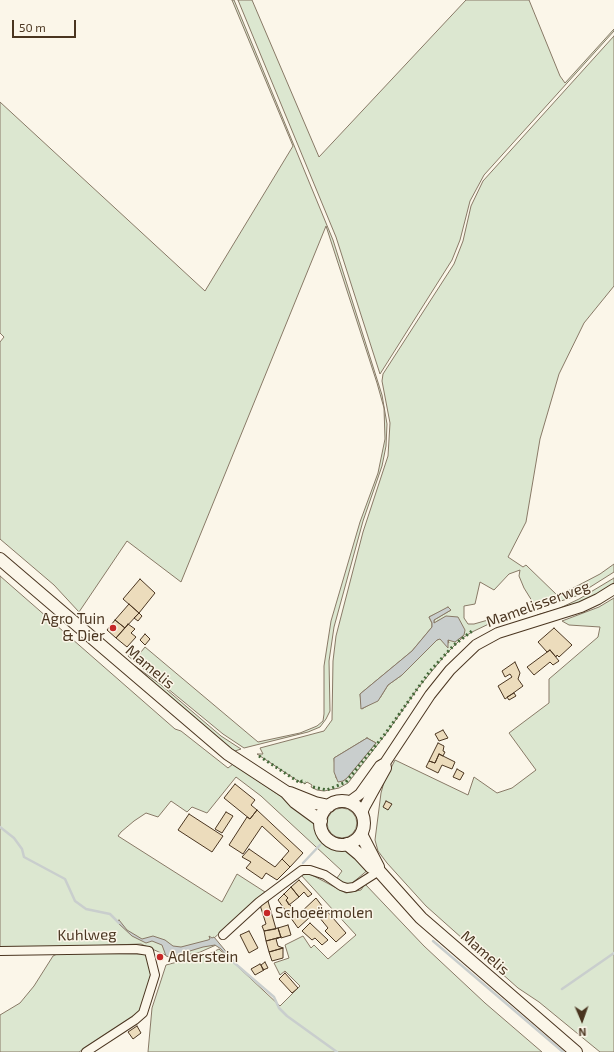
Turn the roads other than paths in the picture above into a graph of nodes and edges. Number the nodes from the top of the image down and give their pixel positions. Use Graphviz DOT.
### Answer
graph roads {
  1 [pos="0,559"];
  2 [pos="614,589"];
  3 [pos="385,763"];
  4 [pos="286,792"];
  5 [pos="349,802"];
  6 [pos="329,806"];
  7 [pos="362,813"];
  8 [pos="320,821"];
  9 [pos="361,834"];
  10 [pos="347,844"];
  11 [pos="379,871"];
  12 [pos="223,935"];
  13 [pos="0,951"];
  14 [pos="86,1052"];
  15 [pos="576,1052"];
  1 -- 4 [label="main road, Mamelis"];
  2 -- 3 [label="street, Mamelisserweg"];
  3 -- 5 [label="street, Mamelisserweg"];
  3 -- 7 [label="street, Mamelisserweg"];
  4 -- 6 [label="main road, Mamelis"];
  4 -- 8 [label="main road, Mamelis"];
  5 -- 6 [label="main road"];
  5 -- 7 [label="main road"];
  6 -- 8 [label="main road"];
  7 -- 9 [label="main road"];
  8 -- 10 [label="main road"];
  9 -- 10 [label="main road"];
  9 -- 11 [label="main road, Mamelis"];
  10 -- 11 [label="main road, Mamelis"];
  11 -- 12 [label="street"];
  11 -- 15 [label="main road, Mamelis"];
  13 -- 14 [label="street, Kuhlweg"];
}
